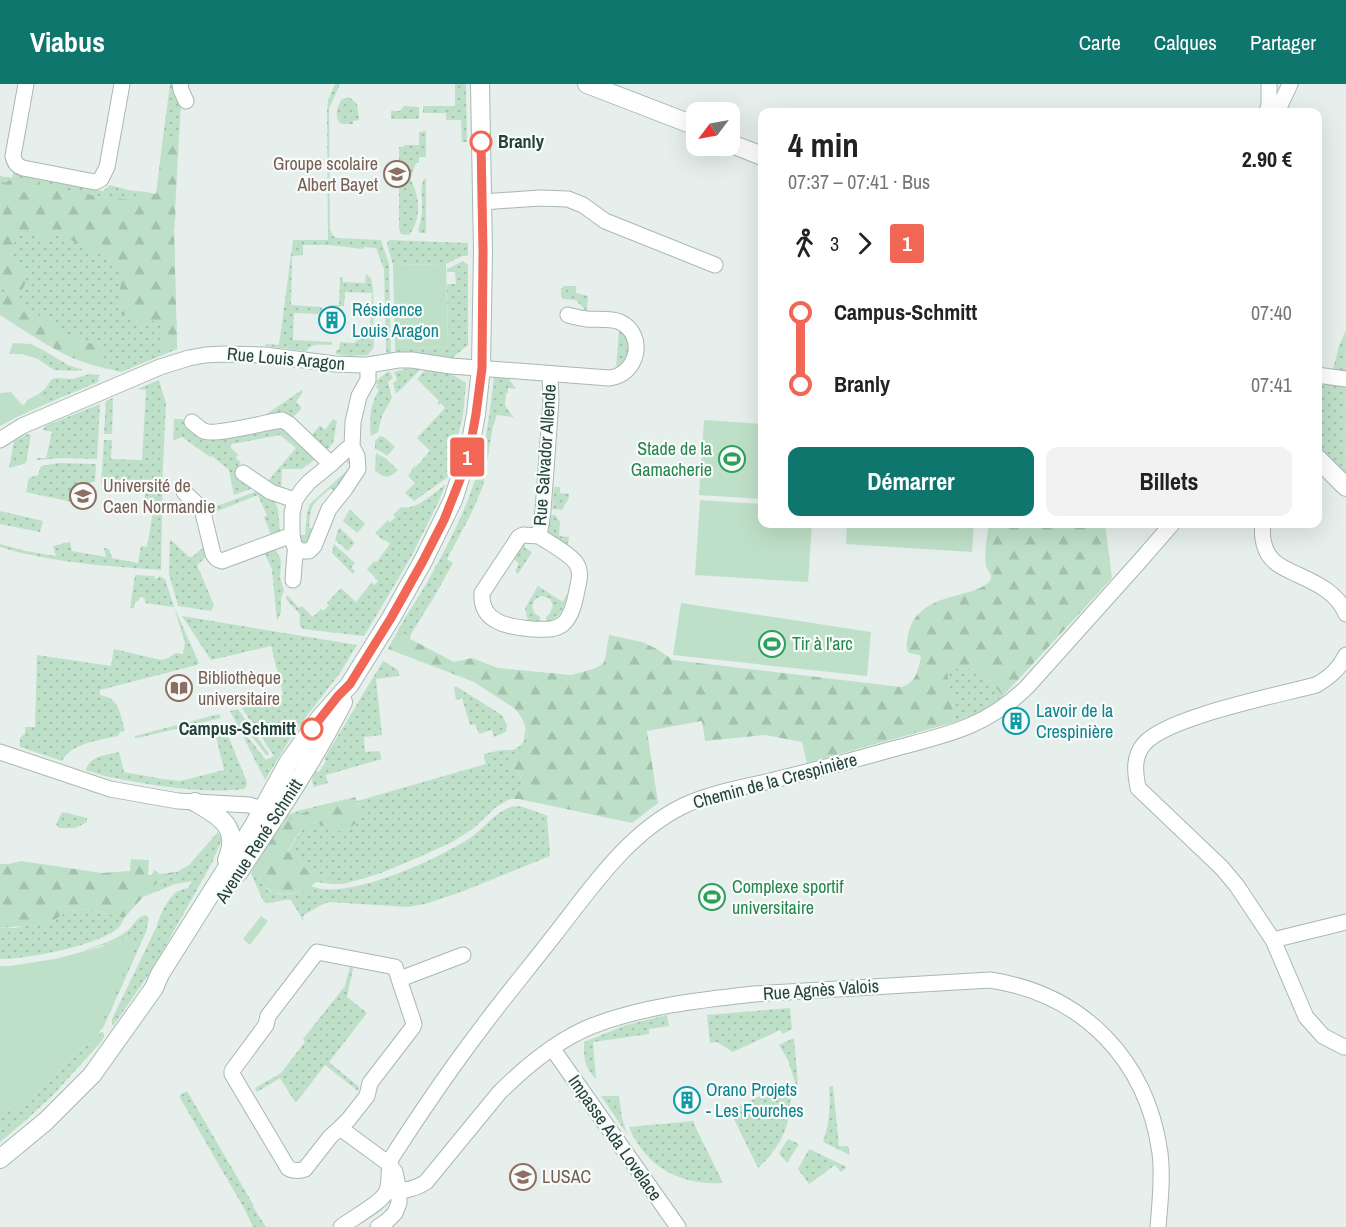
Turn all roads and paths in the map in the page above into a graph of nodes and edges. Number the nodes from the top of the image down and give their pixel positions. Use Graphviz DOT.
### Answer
graph roads {
  1 [pos="26,84"];
  2 [pos="122,84"];
  3 [pos="180,84"];
  4 [pos="480,84"];
  5 [pos="1269,84"];
  6 [pos="1290,84"];
  7 [pos="591,85"];
  8 [pos="186,101"];
  9 [pos="1268,108"];
  10 [pos="1279,108"];
  11 [pos="686,122"];
  12 [pos="740,147"];
  13 [pos="758,154"];
  14 [pos="482,202"];
  15 [pos="715,265"];
  16 [pos="568,315"];
  17 [pos="368,365"];
  18 [pos="482,368"];
  19 [pos="550,374"];
  20 [pos="1322,376"];
  21 [pos="1346,379"];
  22 [pos="192,422"];
  23 [pos="0,440"];
  24 [pos="352,447"];
  25 [pos="1322,463"];
  26 [pos="332,464"];
  27 [pos="243,473"];
  28 [pos="1346,487"];
  29 [pos="184,492"];
  30 [pos="295,500"];
  31 [pos="1169,528"];
  32 [pos="1262,528"];
  33 [pos="539,536"];
  34 [pos="294,542"];
  35 [pos="293,580"];
  36 [pos="1346,614"];
  37 [pos="1346,655"];
  38 [pos="0,752"];
  39 [pos="195,802"];
  40 [pos="270,813"];
  41 [pos="213,889"];
  42 [pos="1346,922"];
  43 [pos="1273,940"];
  44 [pos="463,955"];
  45 [pos="400,979"];
  46 [pos="154,988"];
  47 [pos="1344,1047"];
  48 [pos="552,1048"];
  49 [pos="340,1128"];
  50 [pos="0,1159"];
  51 [pos="389,1164"];
  52 [pos="393,1191"];
  53 [pos="341,1227"];
  54 [pos="378,1227"];
  55 [pos="678,1227"];
  56 [pos="1158,1227"];
  1 -- 2 [label="street"];
  3 -- 8 [label="street"];
  4 -- 14 [label="main road, Avenue René Schmitt"];
  5 -- 9 [label="street"];
  6 -- 10 [label="street"];
  7 -- 11 [label="main road"];
  12 -- 13 [label="main road"];
  14 -- 15 [label="street"];
  14 -- 18 [label="main road, Avenue René Schmitt"];
  16 -- 19 [label="street, Rue Louis Aragon"];
  17 -- 18 [label="street, Rue Louis Aragon"];
  17 -- 23 [label="street, Rue Louis Aragon"];
  17 -- 24 [label="street"];
  18 -- 19 [label="street, Rue Louis Aragon"];
  18 -- 40 [label="main road, Avenue René Schmitt"];
  19 -- 33 [label="street, Rue Salvador Allende"];
  20 -- 21 [label="street"];
  22 -- 26 [label="street"];
  24 -- 26 [label="street"];
  24 -- 34 [label="street"];
  25 -- 28 [label="main road"];
  26 -- 30 [label="street"];
  27 -- 30 [label="street"];
  29 -- 34 [label="street"];
  30 -- 34 [label="street"];
  31 -- 51 [label="street, Chemin de la Crespinière"];
  32 -- 36 [label="street"];
  33 -- 33 [label="street, Rue Salvador Allende"];
  34 -- 35 [label="street"];
  37 -- 43 [label="street"];
  38 -- 39 [label="street"];
  39 -- 40 [label="street"];
  39 -- 41 [label="main road"];
  40 -- 41 [label="main road, Avenue René Schmitt"];
  40 -- 46 [label="main road, Avenue René Schmitt"];
  41 -- 46 [label="main road, Avenue René Schmitt"];
  42 -- 43 [label="street"];
  43 -- 47 [label="street"];
  44 -- 45 [label="street"];
  45 -- 49 [label="street"];
  45 -- 49 [label="street"];
  46 -- 50 [label="main road, Avenue René Schmitt"];
  48 -- 52 [label="street, Rue Agnès Valois"];
  48 -- 55 [label="street, Impasse Ada Lovelace"];
  48 -- 56 [label="street, Rue Agnès Valois"];
  49 -- 51 [label="street"];
  51 -- 52 [label="street"];
  52 -- 53 [label="street"];
  52 -- 54 [label="street"];
}
